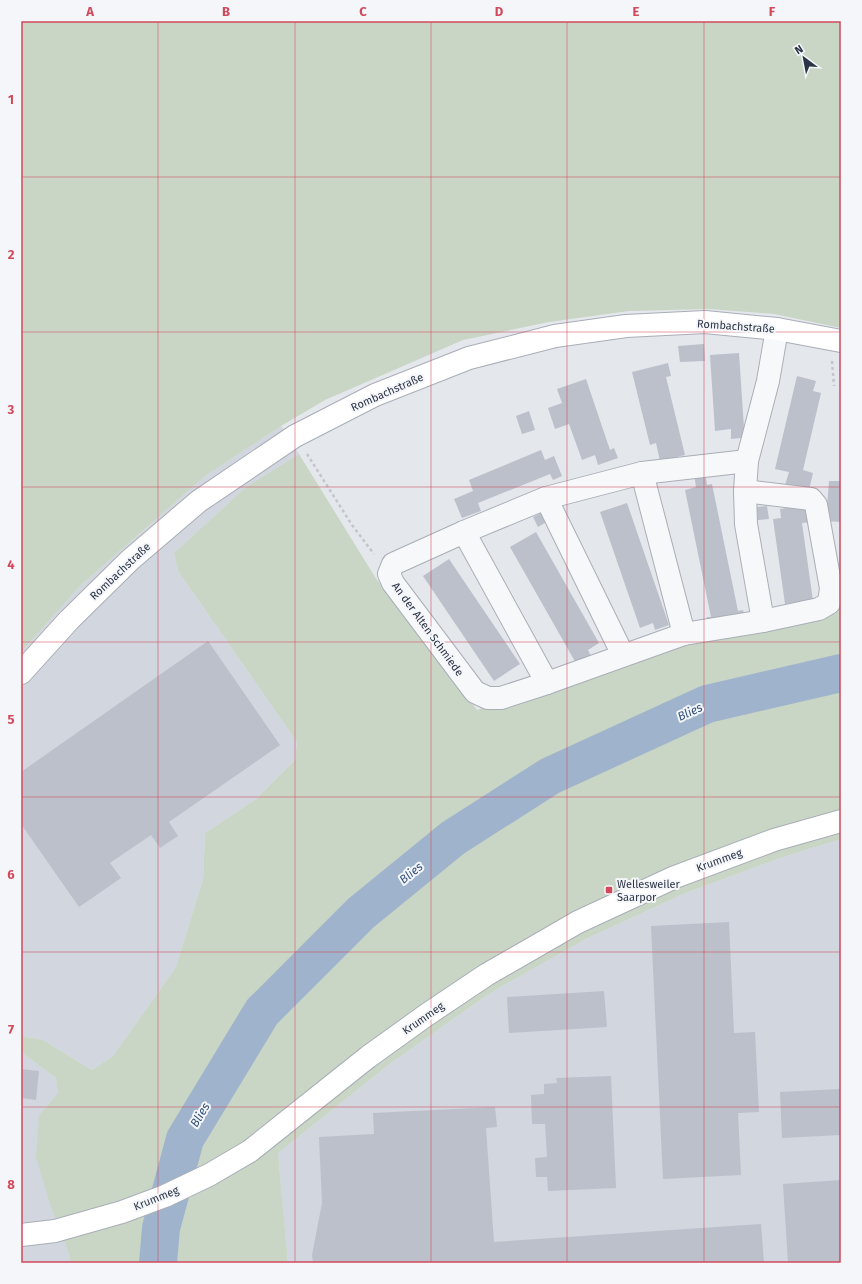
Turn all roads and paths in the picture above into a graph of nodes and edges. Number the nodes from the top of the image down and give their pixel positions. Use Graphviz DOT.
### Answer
graph roads {
  1 [pos="777,329"];
  2 [pos="841,342"];
  3 [pos="295,436"];
  4 [pos="746,461"];
  5 [pos="642,472"];
  6 [pos="745,491"];
  7 [pos="546,498"];
  8 [pos="464,532"];
  9 [pos="389,574"];
  10 [pos="763,621"];
  11 [pos="684,634"];
  12 [pos="623,655"];
  13 [pos="21,673"];
  14 [pos="547,683"];
  15 [pos="841,821"];
  16 [pos="21,1235"];
  1 -- 2 [label="street, Rombachstraße"];
  1 -- 3 [label="street, Rombachstraße"];
  1 -- 4 [label="street"];
  3 -- 9 [label="path"];
  3 -- 13 [label="street, Rombachstraße"];
  4 -- 5 [label="street, An der Alten Schmiede"];
  4 -- 6 [label="street"];
  5 -- 7 [label="street, An der Alten Schmiede"];
  5 -- 11 [label="street"];
  6 -- 10 [label="street"];
  6 -- 10 [label="street, An der Alten Schmiede"];
  7 -- 8 [label="street, An der Alten Schmiede"];
  7 -- 12 [label="street"];
  8 -- 9 [label="street, An der Alten Schmiede"];
  8 -- 14 [label="street"];
  9 -- 14 [label="street, An der Alten Schmiede"];
  10 -- 11 [label="street, An der Alten Schmiede"];
  11 -- 12 [label="street, An der Alten Schmiede"];
  12 -- 14 [label="street, An der Alten Schmiede"];
  15 -- 16 [label="street, Krummeg"];
}
